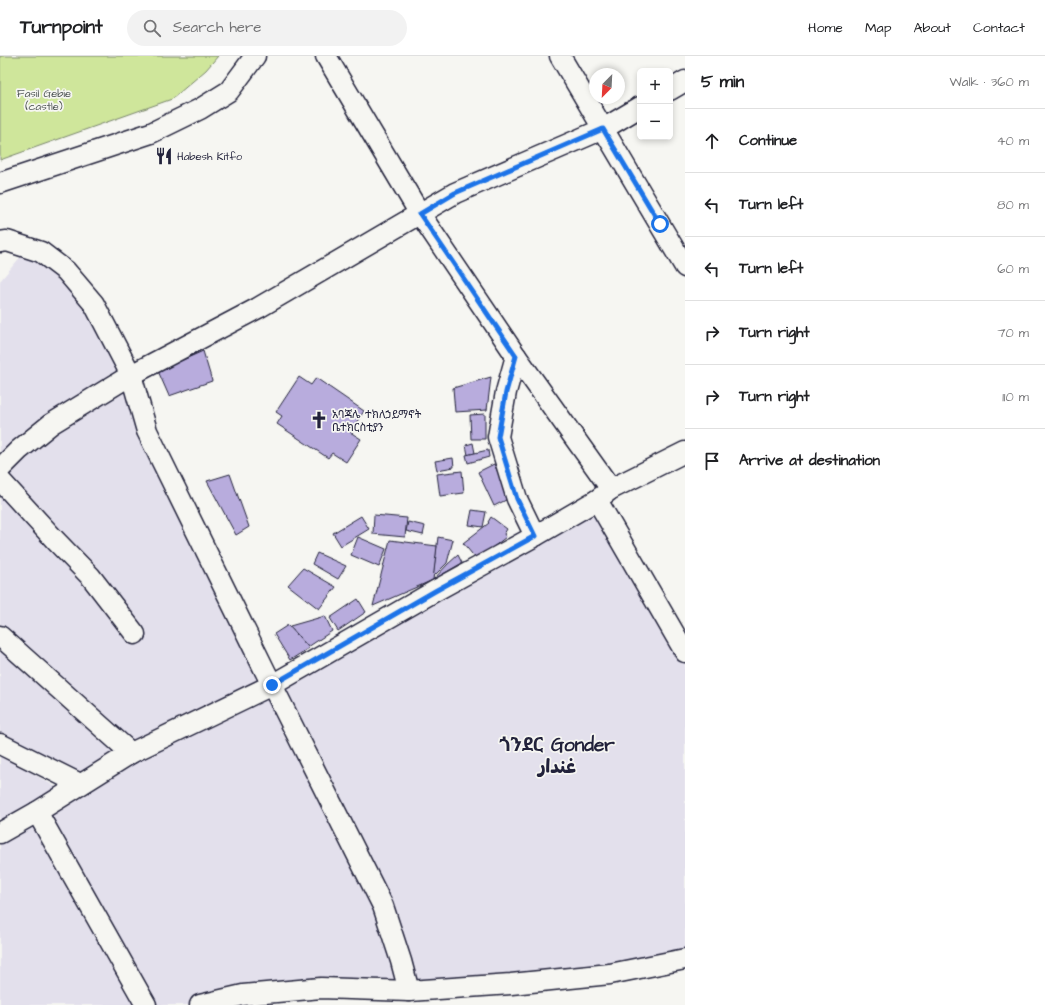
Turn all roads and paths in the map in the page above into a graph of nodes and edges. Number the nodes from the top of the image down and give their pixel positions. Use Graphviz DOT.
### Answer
graph roads {
  1 [pos="255,56"];
  2 [pos="326,56"];
  3 [pos="560,56"];
  4 [pos="685,81"];
  5 [pos="673,88"];
  6 [pos="637,109"];
  7 [pos="603,129"];
  8 [pos="0,183"];
  9 [pos="420,214"];
  10 [pos="0,242"];
  11 [pos="685,267"];
  12 [pos="516,356"];
  13 [pos="131,375"];
  14 [pos="685,452"];
  15 [pos="0,469"];
  16 [pos="0,480"];
  17 [pos="604,494"];
  18 [pos="535,536"];
  19 [pos="135,634"];
  20 [pos="0,636"];
  21 [pos="685,652"];
  22 [pos="272,685"];
  23 [pos="0,744"];
  24 [pos="131,753"];
  25 [pos="80,784"];
  26 [pos="37,812"];
  27 [pos="0,832"];
  28 [pos="685,959"];
  29 [pos="409,990"];
  30 [pos="451,996"];
  31 [pos="146,1005"];
  32 [pos="200,1005"];
  1 -- 8 [label="street"];
  2 -- 9 [label="street"];
  3 -- 7 [label="street"];
  4 -- 5 [label="street"];
  6 -- 7 [label="street"];
  7 -- 9 [label="street"];
  7 -- 11 [label="street"];
  9 -- 12 [label="street"];
  9 -- 13 [label="street"];
  10 -- 13 [label="street"];
  12 -- 17 [label="street"];
  12 -- 18 [label="street"];
  13 -- 15 [label="street"];
  13 -- 22 [label="street"];
  14 -- 17 [label="street"];
  16 -- 19 [label="street"];
  17 -- 18 [label="street"];
  17 -- 21 [label="street"];
  18 -- 22 [label="street"];
  20 -- 24 [label="street"];
  22 -- 24 [label="street"];
  22 -- 29 [label="street"];
  23 -- 25 [label="street"];
  24 -- 25 [label="street"];
  25 -- 26 [label="street"];
  26 -- 27 [label="street"];
  26 -- 31 [label="street"];
  28 -- 30 [label="street"];
  29 -- 30 [label="street"];
  29 -- 32 [label="street"];
}
